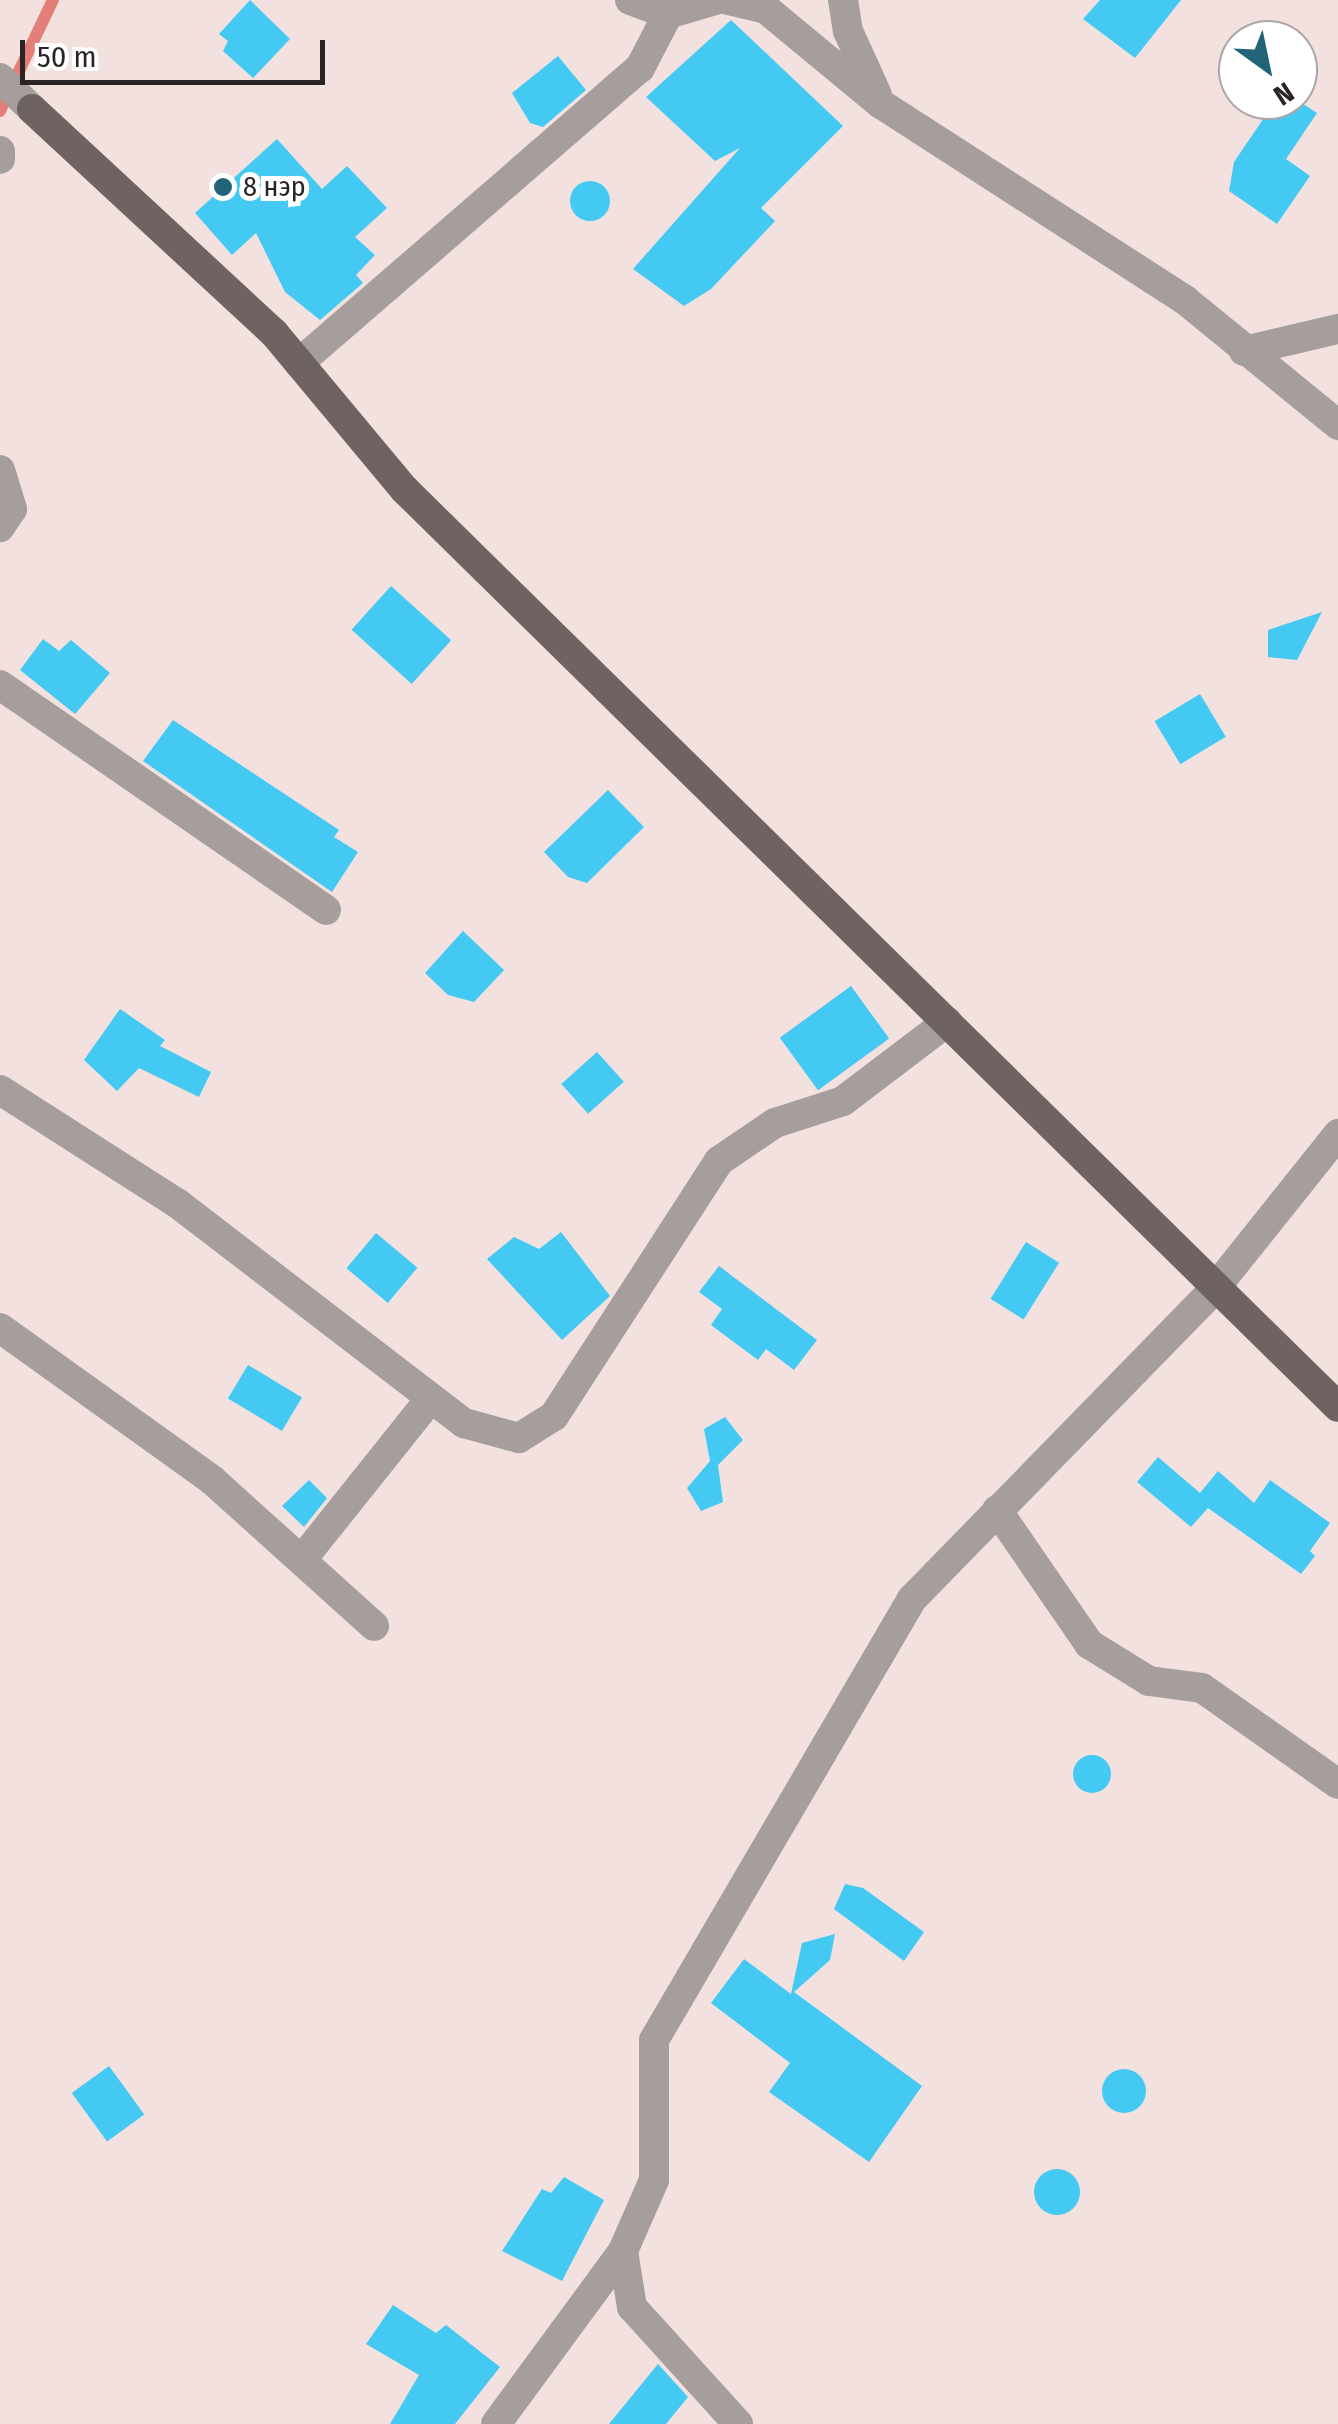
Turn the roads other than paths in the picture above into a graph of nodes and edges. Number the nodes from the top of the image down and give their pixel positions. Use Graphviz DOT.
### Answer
graph roads {
  1 [pos="630,0"];
  2 [pos="715,0"];
  3 [pos="728,0"];
  4 [pos="802,0"];
  5 [pos="843,0"];
  6 [pos="766,9"];
  7 [pos="668,14"];
  8 [pos="0,78"];
  9 [pos="880,104"];
  10 [pos="32,110"];
  11 [pos="1338,329"];
  12 [pos="1244,351"];
  13 [pos="299,363"];
  14 [pos="1338,425"];
  15 [pos="0,470"];
  16 [pos="0,527"];
  17 [pos="0,685"];
  18 [pos="326,910"];
  19 [pos="947,1022"];
  20 [pos="0,1090"];
  21 [pos="1338,1134"];
  22 [pos="1216,1287"];
  23 [pos="0,1328"];
  24 [pos="431,1398"];
  25 [pos="1338,1407"];
  26 [pos="997,1510"];
  27 [pos="304,1557"];
  28 [pos="374,1626"];
  29 [pos="1338,1784"];
  30 [pos="623,2250"];
  31 [pos="496,2424"];
  32 [pos="738,2424"];
  1 -- 7 [label="street"];
  2 -- 7 [label="street"];
  3 -- 6 [label="street"];
  4 -- 6 [label="street"];
  5 -- 9 [label="street"];
  6 -- 9 [label="street"];
  7 -- 13 [label="street"];
  8 -- 10 [label="street"];
  9 -- 12 [label="street"];
  10 -- 13 [label="main road"];
  11 -- 12 [label="street"];
  12 -- 14 [label="street"];
  13 -- 19 [label="main road"];
  15 -- 16 [label="street"];
  17 -- 18 [label="street"];
  19 -- 22 [label="main road"];
  19 -- 24 [label="street"];
  20 -- 24 [label="street"];
  21 -- 22 [label="street"];
  22 -- 25 [label="main road"];
  22 -- 26 [label="street"];
  23 -- 27 [label="street"];
  24 -- 27 [label="street"];
  26 -- 29 [label="street"];
  26 -- 30 [label="street"];
  27 -- 28 [label="street"];
  30 -- 31 [label="street"];
  30 -- 32 [label="street"];
}
